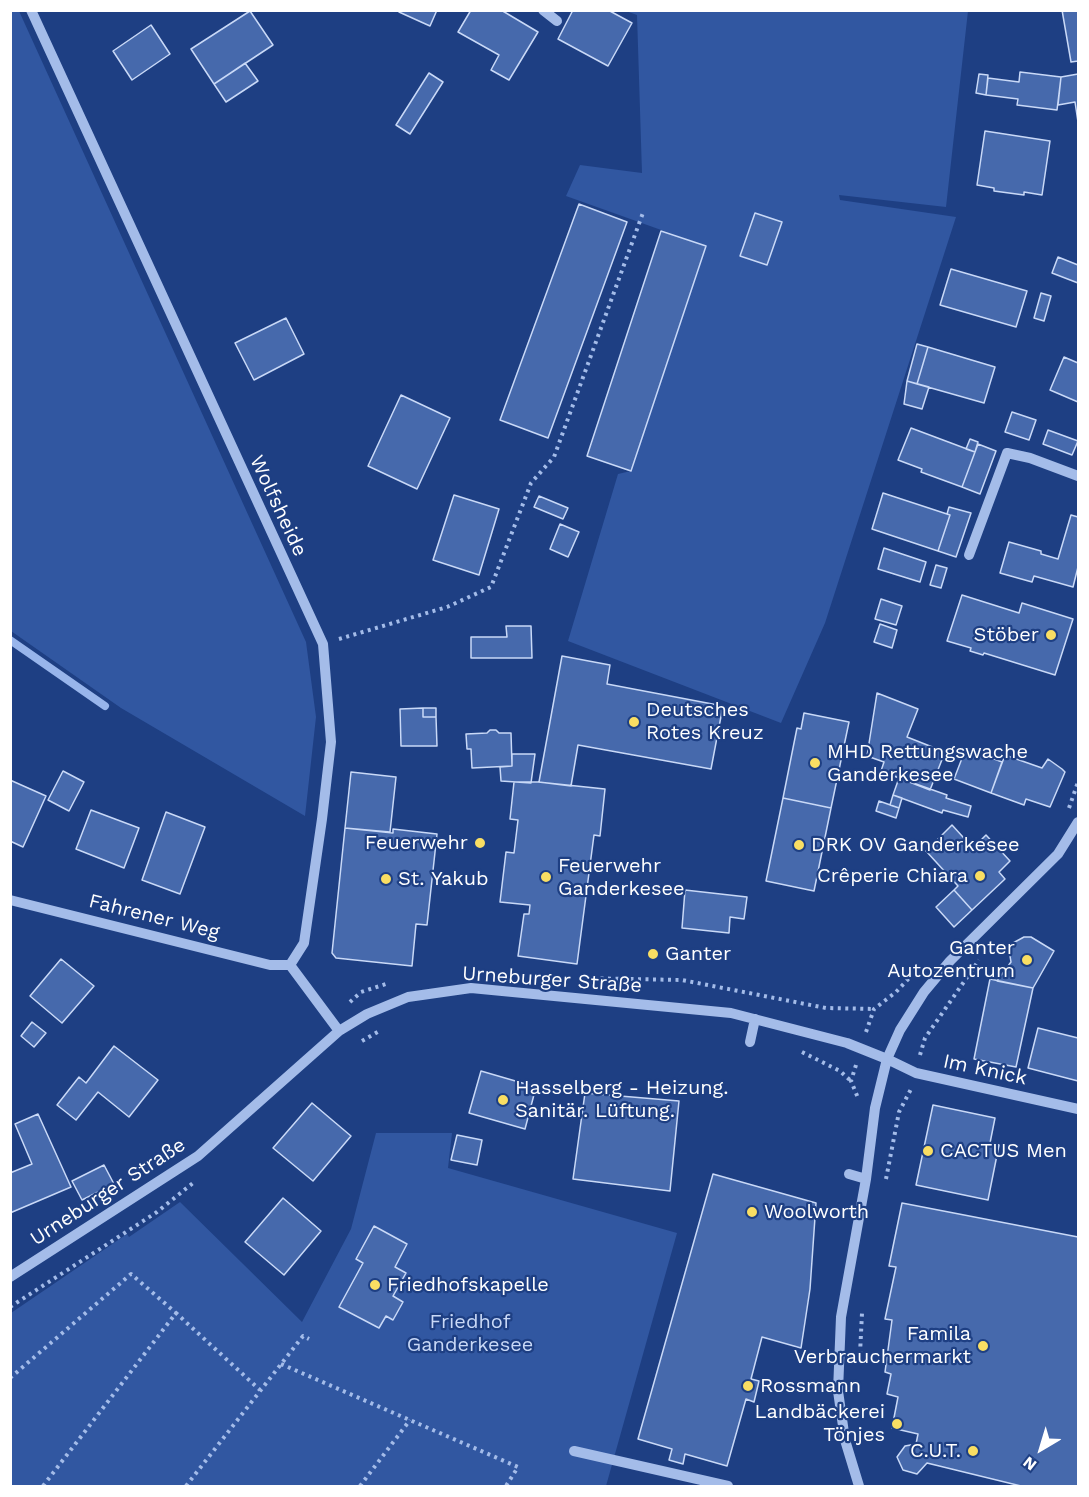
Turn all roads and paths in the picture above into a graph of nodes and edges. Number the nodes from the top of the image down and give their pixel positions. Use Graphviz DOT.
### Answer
graph roads {
  1 [pos="31,10"];
  2 [pos="543,10"];
  3 [pos="557,21"];
  4 [pos="644,210"];
  5 [pos="1078,476"];
  6 [pos="969,555"];
  7 [pos="323,644"];
  8 [pos="1078,782"];
  9 [pos="1078,796"];
  10 [pos="1078,822"];
  11 [pos="10,900"];
  12 [pos="290,965"];
  13 [pos="896,992"];
  14 [pos="874,1009"];
  15 [pos="939,1018"];
  16 [pos="755,1019"];
  17 [pos="389,1026"];
  18 [pos="339,1031"];
  19 [pos="360,1042"];
  20 [pos="750,1042"];
  21 [pos="794,1049"];
  22 [pos="887,1059"];
  23 [pos="916,1073"];
  24 [pos="851,1081"];
  25 [pos="1078,1109"];
  26 [pos="849,1174"];
  27 [pos="866,1179"];
  28 [pos="886,1180"];
  29 [pos="10,1277"];
  30 [pos="862,1306"];
  31 [pos="176,1313"];
  32 [pos="309,1339"];
  33 [pos="280,1364"];
  34 [pos="860,1364"];
  35 [pos="10,1378"];
  36 [pos="260,1390"];
  37 [pos="410,1420"];
  38 [pos="574,1451"];
  39 [pos="44,1486"];
  40 [pos="186,1486"];
  41 [pos="360,1486"];
  42 [pos="506,1486"];
  43 [pos="728,1486"];
  44 [pos="859,1486"];
  1 -- 7 [label="street, Wolfsheide"];
  2 -- 3 [label="street"];
  4 -- 7 [label="path"];
  5 -- 6 [label="street"];
  7 -- 12 [label="street, Wolfsheide"];
  8 -- 9 [label="path"];
  10 -- 22 [label="street"];
  11 -- 12 [label="street, Fahrener Weg"];
  12 -- 18 [label="street"];
  13 -- 14 [label="path"];
  15 -- 23 [label="path"];
  16 -- 18 [label="street, Urneburger Straße"];
  16 -- 20 [label="street"];
  16 -- 22 [label="street, Urneburger Straße"];
  17 -- 19 [label="path"];
  18 -- 29 [label="street, Urneburger Straße"];
  21 -- 24 [label="path"];
  22 -- 23 [label="street, Im Knick"];
  22 -- 27 [label="street"];
  23 -- 25 [label="street, Im Knick"];
  23 -- 28 [label="path"];
  26 -- 27 [label="street"];
  27 -- 44 [label="street"];
  30 -- 34 [label="path"];
  31 -- 35 [label="path"];
  31 -- 36 [label="path"];
  31 -- 39 [label="path"];
  32 -- 33 [label="path"];
  33 -- 36 [label="path"];
  33 -- 37 [label="path"];
  36 -- 40 [label="path"];
  37 -- 41 [label="path"];
  37 -- 42 [label="path"];
  38 -- 43 [label="street"];
}
